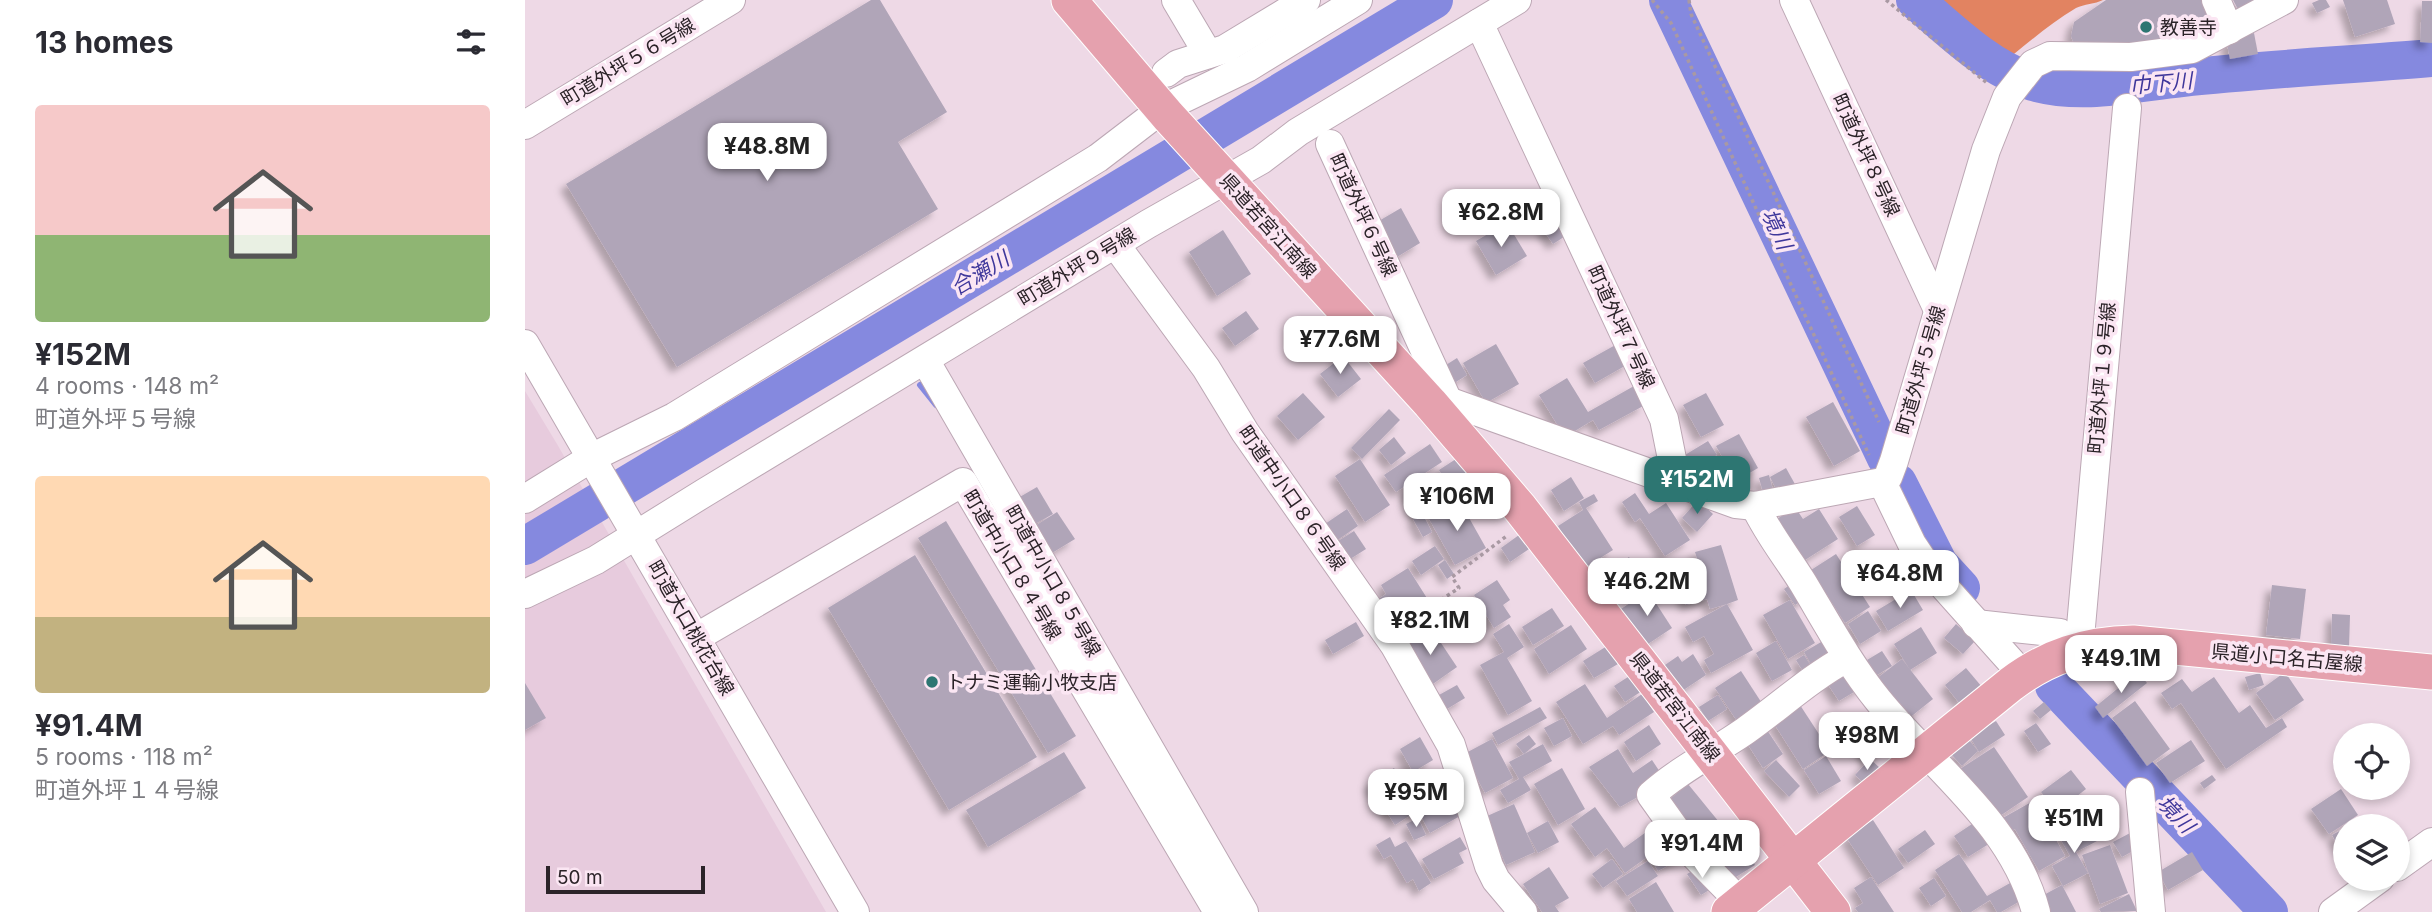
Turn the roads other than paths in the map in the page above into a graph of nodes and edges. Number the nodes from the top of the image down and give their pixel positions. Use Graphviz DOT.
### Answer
graph roads {
  1 [pos="731,0"];
  2 [pos="1069,0"];
  3 [pos="1176,0"];
  4 [pos="1306,0"];
  5 [pos="1359,0"];
  6 [pos="1517,0"];
  7 [pos="1794,0"];
  8 [pos="2216,0"];
  9 [pos="2284,0"];
  10 [pos="1479,23"];
  11 [pos="2229,30"];
  12 [pos="1208,54"];
  13 [pos="1166,73"];
  14 [pos="2127,108"];
  15 [pos="1165,113"];
  16 [pos="525,125"];
  17 [pos="1330,144"];
  18 [pos="1223,177"];
  19 [pos="1115,244"];
  20 [pos="1938,310"];
  21 [pos="525,344"];
  22 [pos="925,360"];
  23 [pos="1439,402"];
  24 [pos="595,461"];
  25 [pos="1890,467"];
  26 [pos="1677,484"];
  27 [pos="525,499"];
  28 [pos="1755,506"];
  29 [pos="636,532"];
  30 [pos="525,594"];
  31 [pos="1988,625"];
  32 [pos="697,637"];
  33 [pos="2079,649"];
  34 [pos="1847,658"];
  35 [pos="2031,670"];
  36 [pos="2432,671"];
  37 [pos="1927,752"];
  38 [pos="1711,754"];
  39 [pos="2140,792"];
  40 [pos="2432,842"];
  41 [pos="2410,858"];
  42 [pos="1794,860"];
  43 [pos="2362,891"];
  44 [pos="1735,907"];
  45 [pos="855,912"];
  46 [pos="1218,912"];
  47 [pos="1244,912"];
  48 [pos="1523,912"];
  49 [pos="1833,912"];
  50 [pos="2036,912"];
  51 [pos="2151,912"];
  52 [pos="2333,912"];
  1 -- 16 [label="street, 町道外坪５６号線"];
  2 -- 15 [label="main road, 県道若宮江南線"];
  3 -- 12 [label="street"];
  4 -- 12 [label="street"];
  5 -- 15 [label="street"];
  6 -- 10 [label="street, 町道外坪９号線"];
  7 -- 20 [label="street, 町道外坪８号線"];
  8 -- 11 [label="street"];
  9 -- 11 [label="street, 町道外坪５号線"];
  10 -- 18 [label="street, 町道外坪９号線"];
  10 -- 26 [label="street, 町道外坪７号線"];
  11 -- 20 [label="street, 町道外坪５号線"];
  12 -- 13 [label="street"];
  14 -- 33 [label="street, 町道外坪１９号線"];
  15 -- 18 [label="main road, 県道若宮江南線"];
  15 -- 24 [label="street"];
  17 -- 23 [label="street, 町道外坪６号線"];
  18 -- 19 [label="street, 町道外坪９号線"];
  18 -- 23 [label="main road, 県道若宮江南線"];
  19 -- 22 [label="street, 町道外坪９号線"];
  19 -- 48 [label="street, 町道中小口８６号線"];
  20 -- 25 [label="street, 町道外坪５号線"];
  21 -- 24 [label="street, 町道大口桃花台線"];
  22 -- 29 [label="street, 町道外坪９号線"];
  22 -- 47 [label="street, 町道中小口８５号線"];
  23 -- 26 [label="street"];
  23 -- 38 [label="main road, 県道若宮江南線"];
  24 -- 27 [label="street"];
  24 -- 29 [label="street, 町道大口桃花台線"];
  25 -- 28 [label="street"];
  25 -- 31 [label="street"];
  26 -- 28 [label="street"];
  28 -- 34 [label="street"];
  29 -- 30 [label="street, 町道外坪９号線"];
  29 -- 32 [label="street, 町道大口桃花台線"];
  31 -- 33 [label="street"];
  31 -- 35 [label="street"];
  32 -- 45 [label="street, 町道大口桃花台線"];
  32 -- 46 [label="street, 町道中小口８４号線"];
  33 -- 35 [label="main road, 県道小口名古屋線"];
  33 -- 36 [label="main road, 県道小口名古屋線"];
  34 -- 37 [label="street"];
  34 -- 38 [label="street"];
  35 -- 37 [label="main road, 県道小口名古屋線"];
  37 -- 42 [label="main road, 県道小口名古屋線"];
  37 -- 50 [label="street"];
  38 -- 42 [label="main road, 県道若宮江南線"];
  38 -- 44 [label="street"];
  39 -- 51 [label="street"];
  40 -- 41 [label="street"];
  42 -- 44 [label="main road, 県道小口名古屋線"];
  42 -- 49 [label="main road, 県道若宮江南線"];
  43 -- 52 [label="street"];
}
